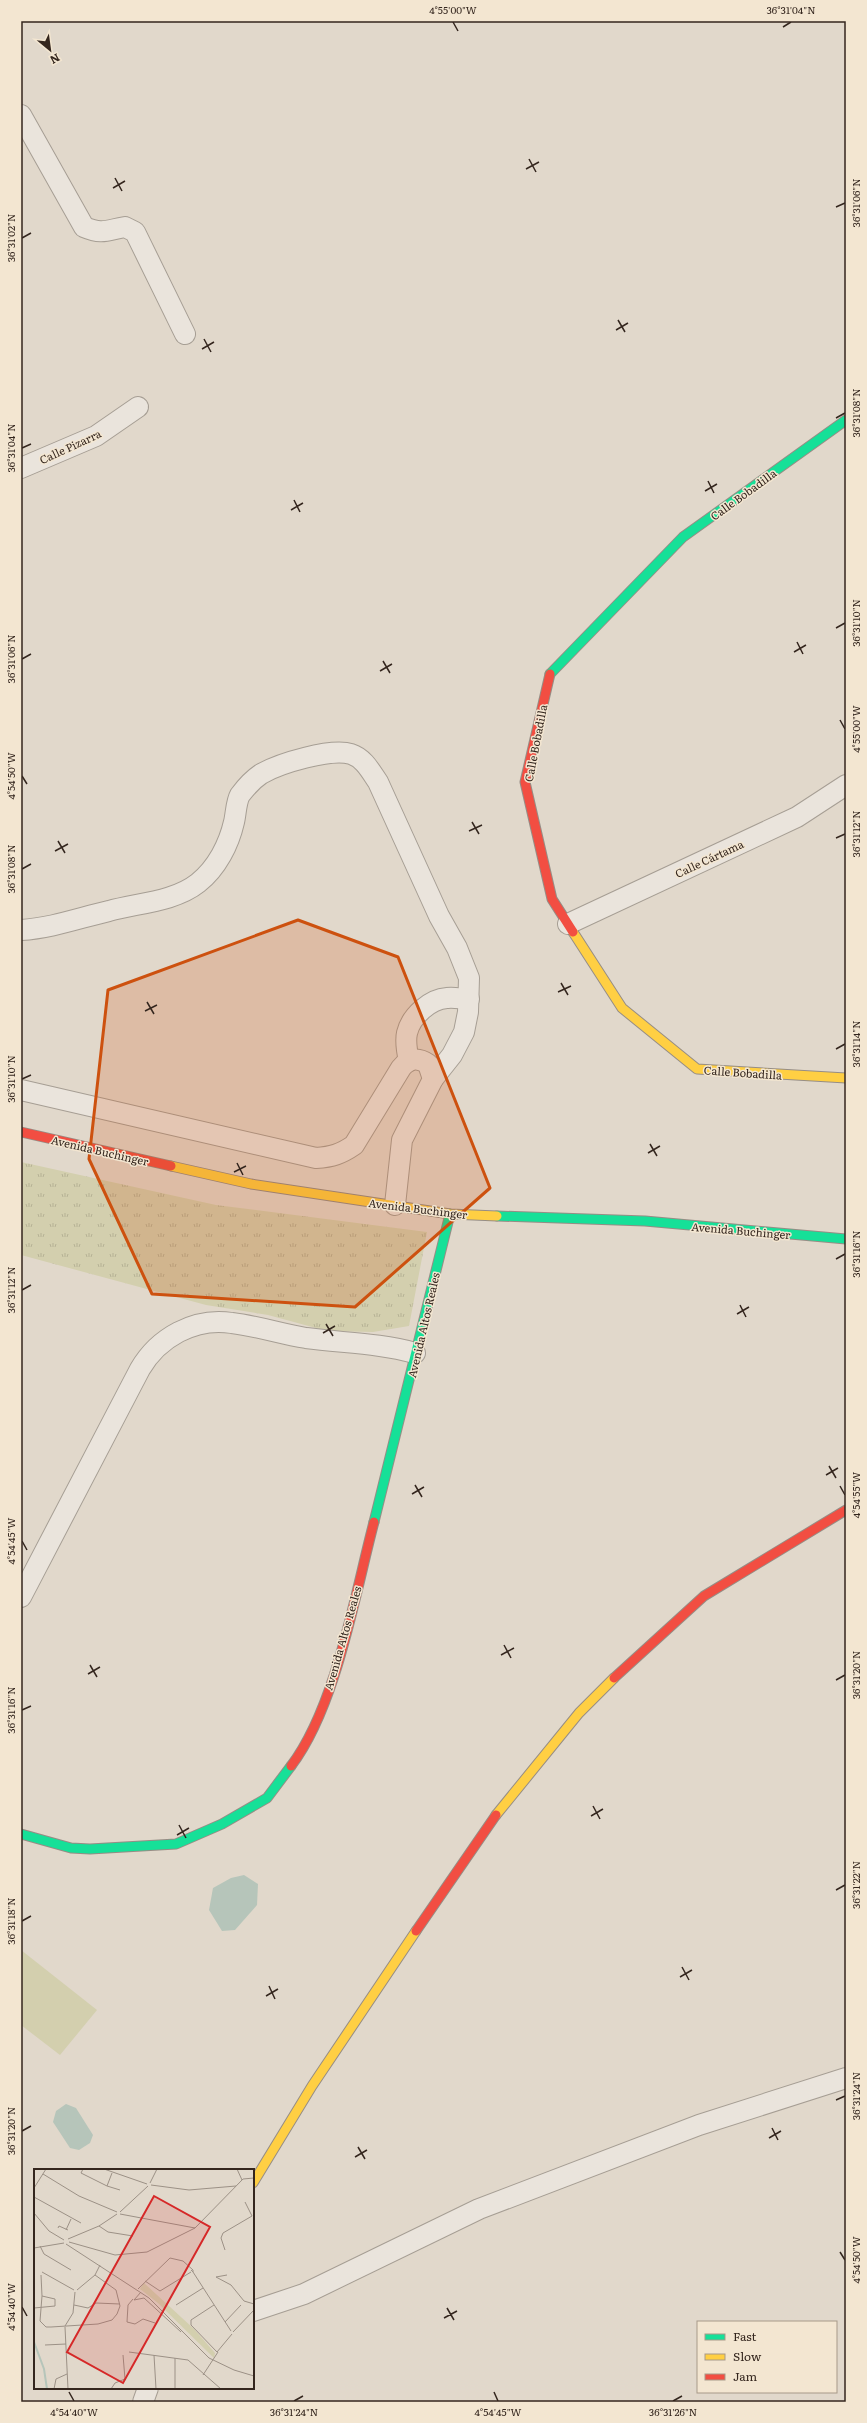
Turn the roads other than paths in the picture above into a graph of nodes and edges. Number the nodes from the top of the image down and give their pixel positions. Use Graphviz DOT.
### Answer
graph roads {
  1 [pos="21,115"];
  2 [pos="185,334"];
  3 [pos="138,407"];
  4 [pos="846,420"];
  5 [pos="21,468"];
  6 [pos="846,785"];
  7 [pos="568,924"];
  8 [pos="21,930"];
  9 [pos="469,999"];
  10 [pos="409,1061"];
  11 [pos="846,1078"];
  12 [pos="433,1079"];
  13 [pos="21,1090"];
  14 [pos="21,1132"];
  15 [pos="395,1206"];
  16 [pos="450,1214"];
  17 [pos="846,1239"];
  18 [pos="415,1353"];
  19 [pos="846,1510"];
  20 [pos="21,1597"];
  21 [pos="21,1834"];
  22 [pos="846,2078"];
  23 [pos="254,2181"];
  24 [pos="254,2311"];
  25 [pos="148,2389"];
  26 [pos="143,2402"];
  1 -- 2 [label="street"];
  3 -- 5 [label="street, Calle Pizarra"];
  4 -- 7 [label="street, Calle Bobadilla"];
  6 -- 7 [label="street, Calle Cártama"];
  7 -- 11 [label="street, Calle Bobadilla"];
  8 -- 9 [label="street"];
  9 -- 10 [label="street"];
  9 -- 12 [label="street"];
  10 -- 12 [label="street"];
  10 -- 13 [label="street"];
  12 -- 15 [label="street"];
  14 -- 15 [label="street, Avenida Buchinger"];
  15 -- 16 [label="street, Avenida Buchinger"];
  16 -- 17 [label="street, Avenida Buchinger"];
  16 -- 18 [label="street, Avenida Altos Reales"];
  18 -- 20 [label="street"];
  18 -- 21 [label="street, Avenida Altos Reales"];
  19 -- 23 [label="street"];
  22 -- 24 [label="street"];
  25 -- 26 [label="street"];
}
